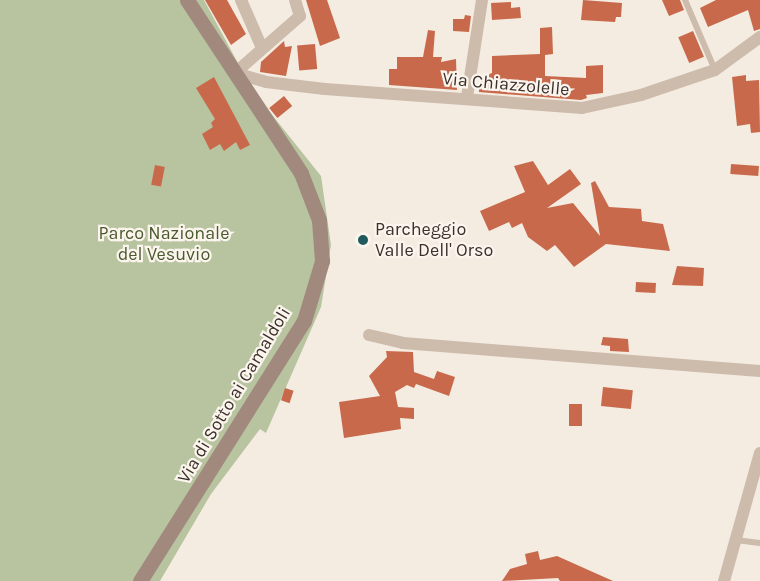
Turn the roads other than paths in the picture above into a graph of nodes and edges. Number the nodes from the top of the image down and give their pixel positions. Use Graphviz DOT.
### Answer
graph roads {
  1 [pos="187,0"];
  2 [pos="241,0"];
  3 [pos="295,0"];
  4 [pos="482,0"];
  5 [pos="685,0"];
  6 [pos="760,37"];
  7 [pos="262,48"];
  8 [pos="715,70"];
  9 [pos="236,73"];
  10 [pos="467,98"];
  11 [pos="369,335"];
  12 [pos="760,371"];
  13 [pos="760,453"];
  14 [pos="736,540"];
  15 [pos="760,543"];
  16 [pos="140,581"];
  17 [pos="724,581"];
  1 -- 9 [label="street, Via di Sotto ai Camaldoli"];
  2 -- 7 [label="street"];
  3 -- 7 [label="street"];
  4 -- 10 [label="street"];
  5 -- 8 [label="lane"];
  6 -- 8 [label="street, Via Chiazzolelle"];
  7 -- 9 [label="street"];
  8 -- 10 [label="street, Via Chiazzolelle"];
  9 -- 10 [label="street, Via Chiazzolelle"];
  9 -- 16 [label="street, Via di Sotto ai Camaldoli"];
  11 -- 12 [label="street"];
  13 -- 14 [label="street"];
  14 -- 15 [label="lane"];
  14 -- 17 [label="street"];
}
